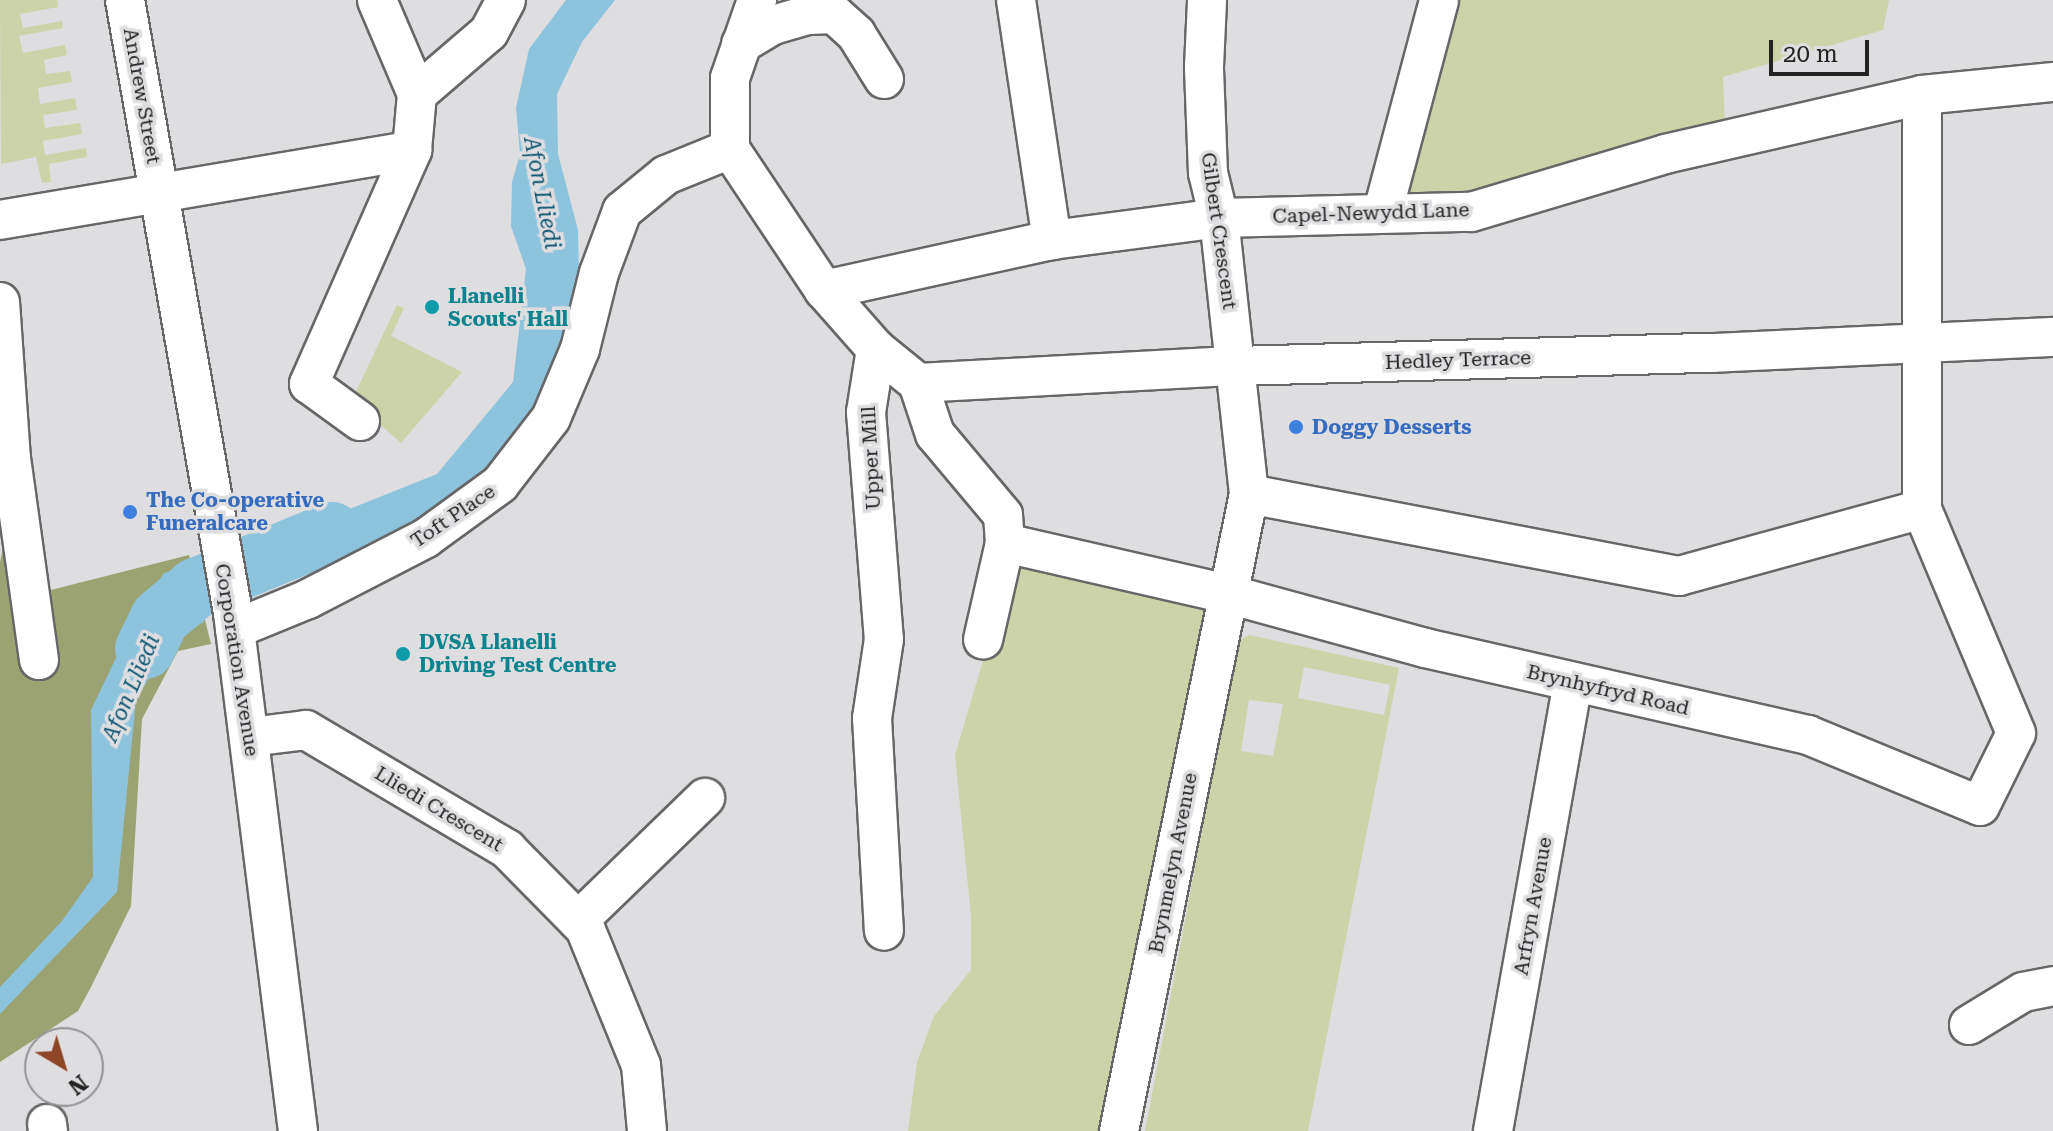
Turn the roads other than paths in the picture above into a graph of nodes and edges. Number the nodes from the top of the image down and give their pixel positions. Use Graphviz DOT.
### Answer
graph roads {
  1 [pos="125,0"];
  2 [pos="377,0"];
  3 [pos="506,0"];
  4 [pos="757,0"];
  5 [pos="1016,0"];
  6 [pos="1207,0"];
  7 [pos="1439,0"];
  8 [pos="741,44"];
  9 [pos="884,79"];
  10 [pos="2053,82"];
  11 [pos="417,94"];
  12 [pos="1922,95"];
  13 [pos="730,149"];
  14 [pos="412,150"];
  15 [pos="159,192"];
  16 [pos="1383,211"];
  17 [pos="1219,218"];
  18 [pos="0,220"];
  19 [pos="1052,240"];
  20 [pos="824,290"];
  21 [pos="1,320"];
  22 [pos="2053,337"];
  23 [pos="1922,341"];
  24 [pos="876,349"];
  25 [pos="1236,366"];
  26 [pos="918,383"];
  27 [pos="360,421"];
  28 [pos="1249,494"];
  29 [pos="1922,509"];
  30 [pos="1005,543"];
  31 [pos="1228,594"];
  32 [pos="234,621"];
  33 [pos="983,640"];
  34 [pos="39,660"];
  35 [pos="1573,682"];
  36 [pos="250,737"];
  37 [pos="705,798"];
  38 [pos="578,921"];
  39 [pos="884,931"];
  40 [pos="2053,986"];
  41 [pos="1969,1025"];
  42 [pos="298,1131"];
  43 [pos="647,1131"];
  44 [pos="1119,1131"];
  45 [pos="1493,1131"];
  1 -- 15 [label="street, Andrew Street"];
  2 -- 11 [label="street"];
  3 -- 11 [label="street"];
  4 -- 8 [label="street"];
  5 -- 19 [label="street"];
  6 -- 17 [label="street, Gilbert Crescent"];
  7 -- 16 [label="street"];
  8 -- 9 [label="street"];
  8 -- 13 [label="street"];
  10 -- 12 [label="street, Capel-Newydd Lane"];
  11 -- 14 [label="street"];
  12 -- 16 [label="street, Capel-Newydd Lane"];
  12 -- 23 [label="street"];
  13 -- 20 [label="street"];
  13 -- 32 [label="street, Toft Place"];
  14 -- 15 [label="street"];
  14 -- 27 [label="street"];
  15 -- 18 [label="street"];
  15 -- 32 [label="street, Corporation Avenue"];
  16 -- 17 [label="street, Capel-Newydd Lane"];
  17 -- 19 [label="street, Capel-Newydd Lane"];
  17 -- 25 [label="street, Gilbert Crescent"];
  19 -- 20 [label="street, Capel-Newydd Lane"];
  20 -- 24 [label="street"];
  21 -- 34 [label="street"];
  22 -- 23 [label="street, Hedley Terrace"];
  23 -- 25 [label="street, Hedley Terrace"];
  23 -- 29 [label="street"];
  24 -- 26 [label="street"];
  24 -- 39 [label="street, Upper Mill"];
  25 -- 26 [label="street, Hedley Terrace"];
  25 -- 28 [label="street, Gilbert Crescent"];
  26 -- 30 [label="street"];
  28 -- 29 [label="street"];
  28 -- 31 [label="street, Brynmelyn Avenue"];
  29 -- 35 [label="street, Brynhyfryd Road"];
  30 -- 31 [label="street, Brynhyfryd Road"];
  30 -- 33 [label="street"];
  31 -- 35 [label="street, Brynhyfryd Road"];
  31 -- 44 [label="street, Brynmelyn Avenue"];
  32 -- 36 [label="street, Corporation Avenue"];
  35 -- 45 [label="street, Arfryn Avenue"];
  36 -- 38 [label="street, Lliedi Crescent"];
  36 -- 42 [label="street, Corporation Avenue"];
  37 -- 38 [label="street"];
  38 -- 43 [label="street, Lliedi Crescent"];
  40 -- 41 [label="street"];
}
